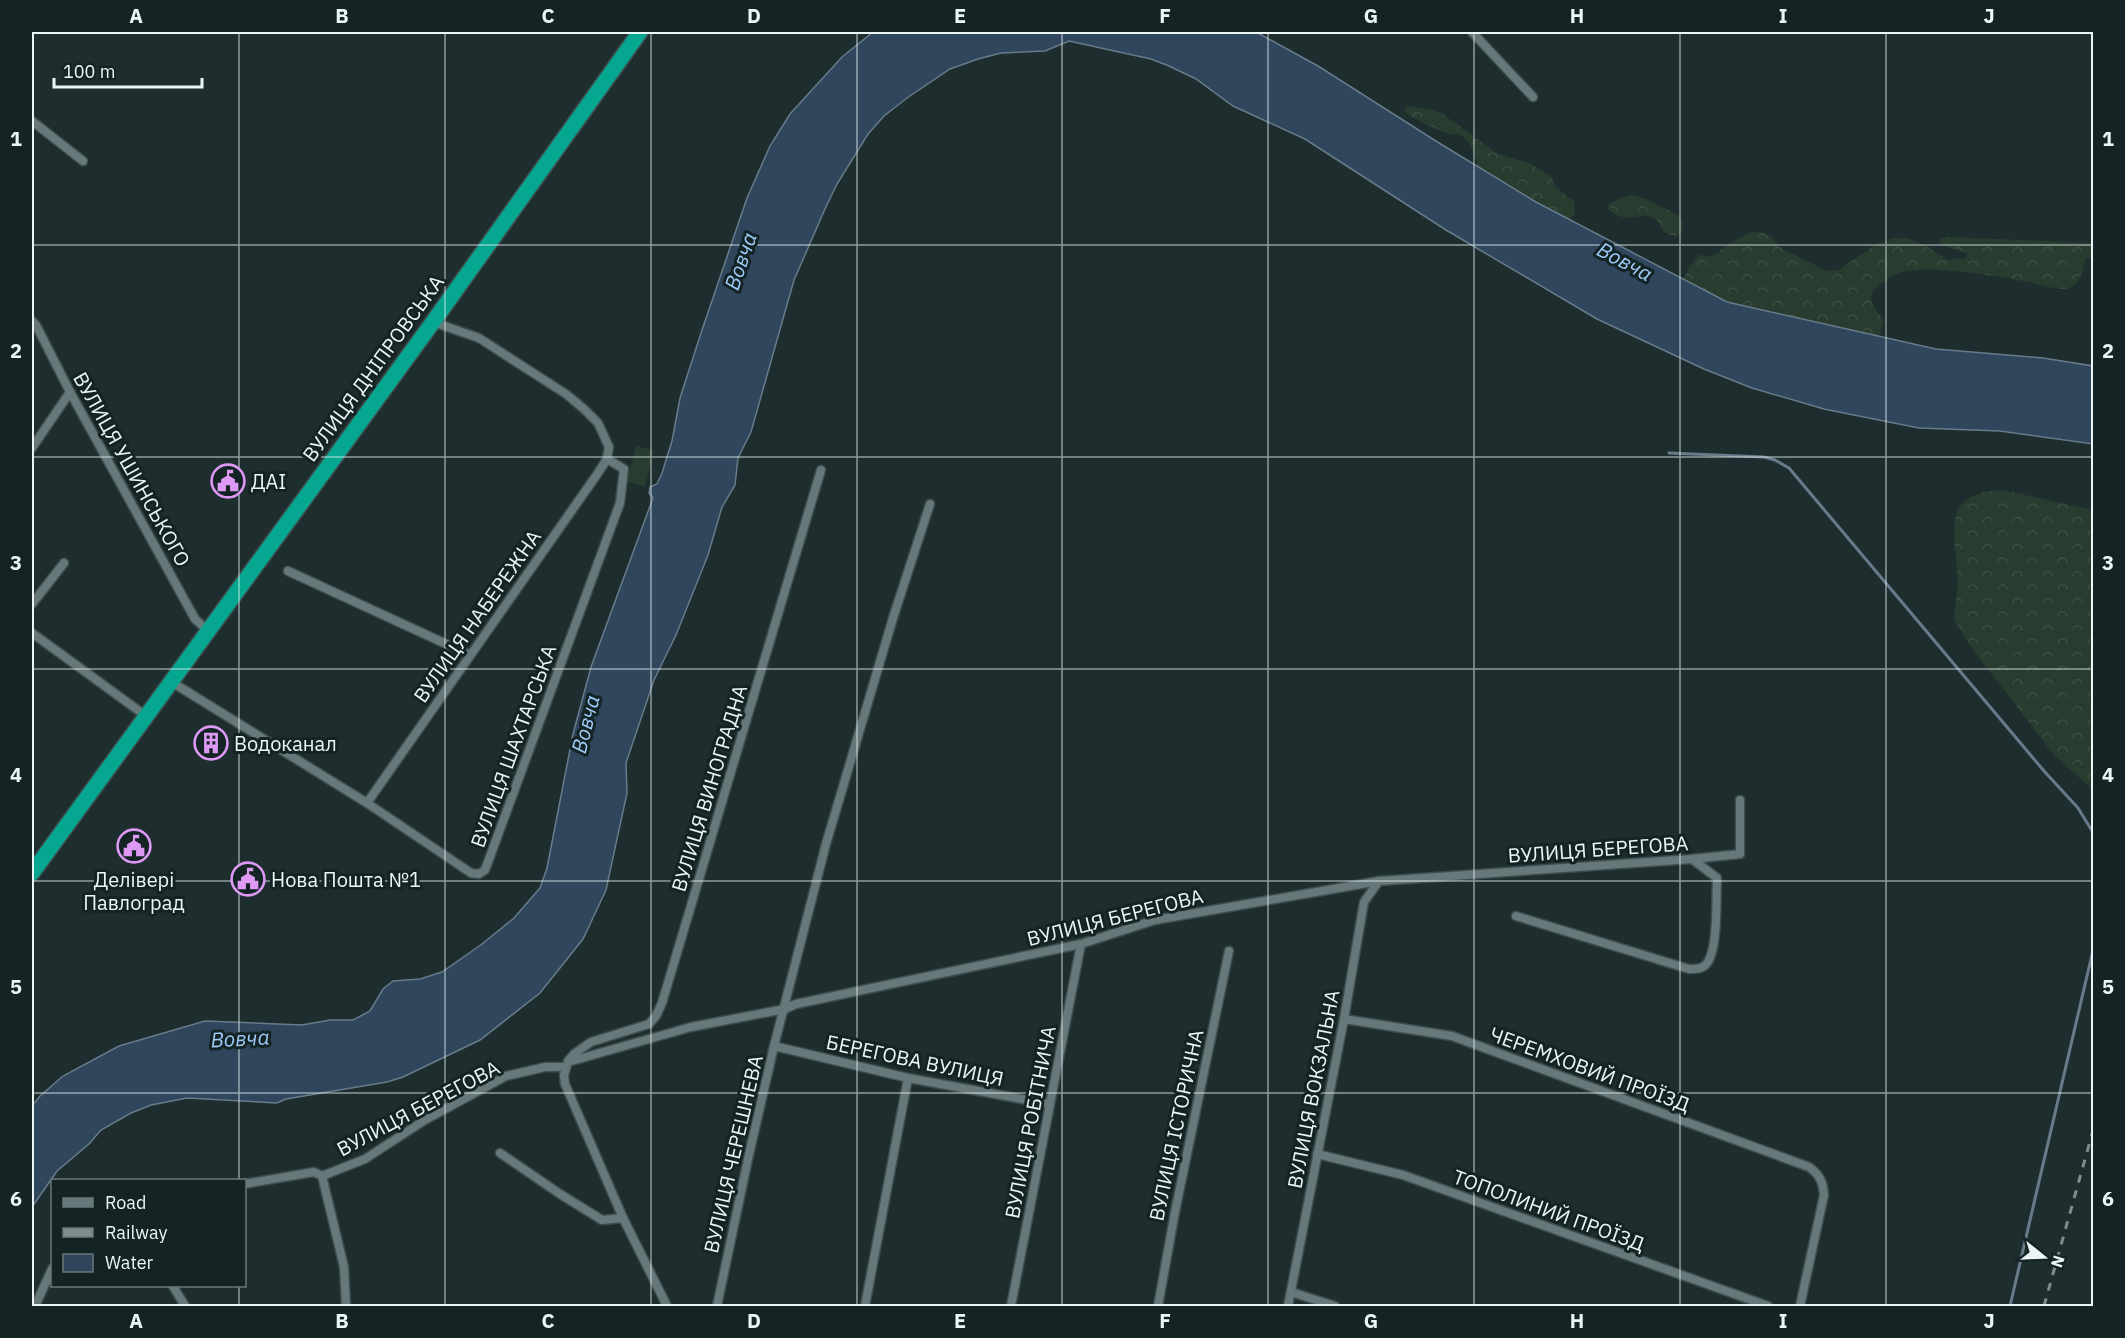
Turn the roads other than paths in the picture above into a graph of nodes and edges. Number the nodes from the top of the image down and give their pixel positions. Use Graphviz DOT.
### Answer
graph roads {
  1 [pos="640,32"];
  2 [pos="1472,32"];
  3 [pos="1533,97"];
  4 [pos="32,121"];
  5 [pos="83,162"];
  6 [pos="32,321"];
  7 [pos="433,322"];
  8 [pos="70,392"];
  9 [pos="32,448"];
  10 [pos="607,459"];
  11 [pos="821,470"];
  12 [pos="930,504"];
  13 [pos="64,562"];
  14 [pos="288,571"];
  15 [pos="32,604"];
  16 [pos="207,630"];
  17 [pos="32,633"];
  18 [pos="470,655"];
  19 [pos="170,681"];
  20 [pos="146,716"];
  21 [pos="1740,800"];
  22 [pos="367,803"];
  23 [pos="1692,859"];
  24 [pos="32,873"];
  25 [pos="1379,881"];
  26 [pos="1516,916"];
  27 [pos="1082,944"];
  28 [pos="1229,951"];
  29 [pos="785,1009"];
  30 [pos="1344,1019"];
  31 [pos="774,1046"];
  32 [pos="567,1065"];
  33 [pos="908,1078"];
  34 [pos="1049,1104"];
  35 [pos="500,1153"];
  36 [pos="1317,1154"];
  37 [pos="322,1176"];
  38 [pos="246,1184"];
  39 [pos="623,1218"];
  40 [pos="51,1271"];
  41 [pos="174,1287"];
  42 [pos="1291,1292"];
  43 [pos="35,1306"];
  44 [pos="184,1306"];
  45 [pos="346,1306"];
  46 [pos="667,1306"];
  47 [pos="717,1306"];
  48 [pos="865,1306"];
  49 [pos="1011,1306"];
  50 [pos="1158,1306"];
  51 [pos="1288,1306"];
  52 [pos="1335,1306"];
  53 [pos="1768,1306"];
  54 [pos="1800,1306"];
  1 -- 7 [label="highway, ВУЛИЦЯ ДНІПРОВСЬКА"];
  2 -- 3 [label="street"];
  4 -- 5 [label="street"];
  6 -- 8 [label="street, ВУЛИЦЯ УШИНСЬКОГО"];
  7 -- 10 [label="street, ВУЛИЦЯ НАБЕРЕЖНА"];
  7 -- 16 [label="highway, ВУЛИЦЯ ДНІПРОВСЬКА"];
  8 -- 9 [label="street"];
  8 -- 16 [label="street, ВУЛИЦЯ УШИНСЬКОГО"];
  10 -- 18 [label="street, ВУЛИЦЯ НАБЕРЕЖНА"];
  10 -- 22 [label="street, ВУЛИЦЯ ШАХТАРСЬКА"];
  11 -- 32 [label="street, ВУЛИЦЯ ВИНОГРАДНА"];
  12 -- 29 [label="street"];
  13 -- 15 [label="street"];
  14 -- 18 [label="street"];
  16 -- 19 [label="highway, ВУЛИЦЯ ДНІПРОВСЬКА"];
  17 -- 20 [label="street"];
  18 -- 22 [label="street, ВУЛИЦЯ НАБЕРЕЖНА"];
  19 -- 20 [label="highway, ВУЛИЦЯ ДНІПРОВСЬКА"];
  19 -- 22 [label="street, ВУЛИЦЯ ШАХТАРСЬКА"];
  20 -- 24 [label="highway, ВУЛИЦЯ ДНІПРОВСЬКА"];
  21 -- 23 [label="street, ВУЛИЦЯ БЕРЕГОВА"];
  23 -- 25 [label="street, ВУЛИЦЯ БЕРЕГОВА"];
  23 -- 26 [label="street"];
  25 -- 27 [label="street, ВУЛИЦЯ БЕРЕГОВА"];
  25 -- 30 [label="street, ВУЛИЦЯ ВОКЗАЛЬНА"];
  27 -- 29 [label="street, ВУЛИЦЯ БЕРЕГОВА"];
  27 -- 34 [label="street, ВУЛИЦЯ РОБІТНИЧА"];
  28 -- 50 [label="street, ВУЛИЦЯ ІСТОРИЧНА"];
  29 -- 31 [label="street, ВУЛИЦЯ ЧЕРЕШНЕВА"];
  29 -- 32 [label="street, ВУЛИЦЯ БЕРЕГОВА"];
  30 -- 36 [label="street, ВУЛИЦЯ ВОКЗАЛЬНА"];
  30 -- 54 [label="street, ЧЕРЕМХОВИЙ ПРОЇЗД"];
  31 -- 33 [label="street, БЕРЕГОВА ВУЛИЦЯ"];
  31 -- 47 [label="street, ВУЛИЦЯ ЧЕРЕШНЕВА"];
  32 -- 37 [label="street, ВУЛИЦЯ БЕРЕГОВА"];
  32 -- 39 [label="street"];
  33 -- 34 [label="street, БЕРЕГОВА ВУЛИЦЯ"];
  33 -- 48 [label="street"];
  34 -- 49 [label="street, ВУЛИЦЯ РОБІТНИЧА"];
  35 -- 39 [label="street"];
  36 -- 42 [label="street, ВУЛИЦЯ ВОКЗАЛЬНА"];
  36 -- 53 [label="street, ТОПОЛИНИЙ ПРОЇЗД"];
  37 -- 38 [label="street"];
  37 -- 45 [label="street"];
  39 -- 46 [label="street"];
  40 -- 43 [label="street"];
  41 -- 44 [label="street"];
  42 -- 51 [label="street, ВУЛИЦЯ ВОКЗАЛЬНА"];
  42 -- 52 [label="street"];
}
